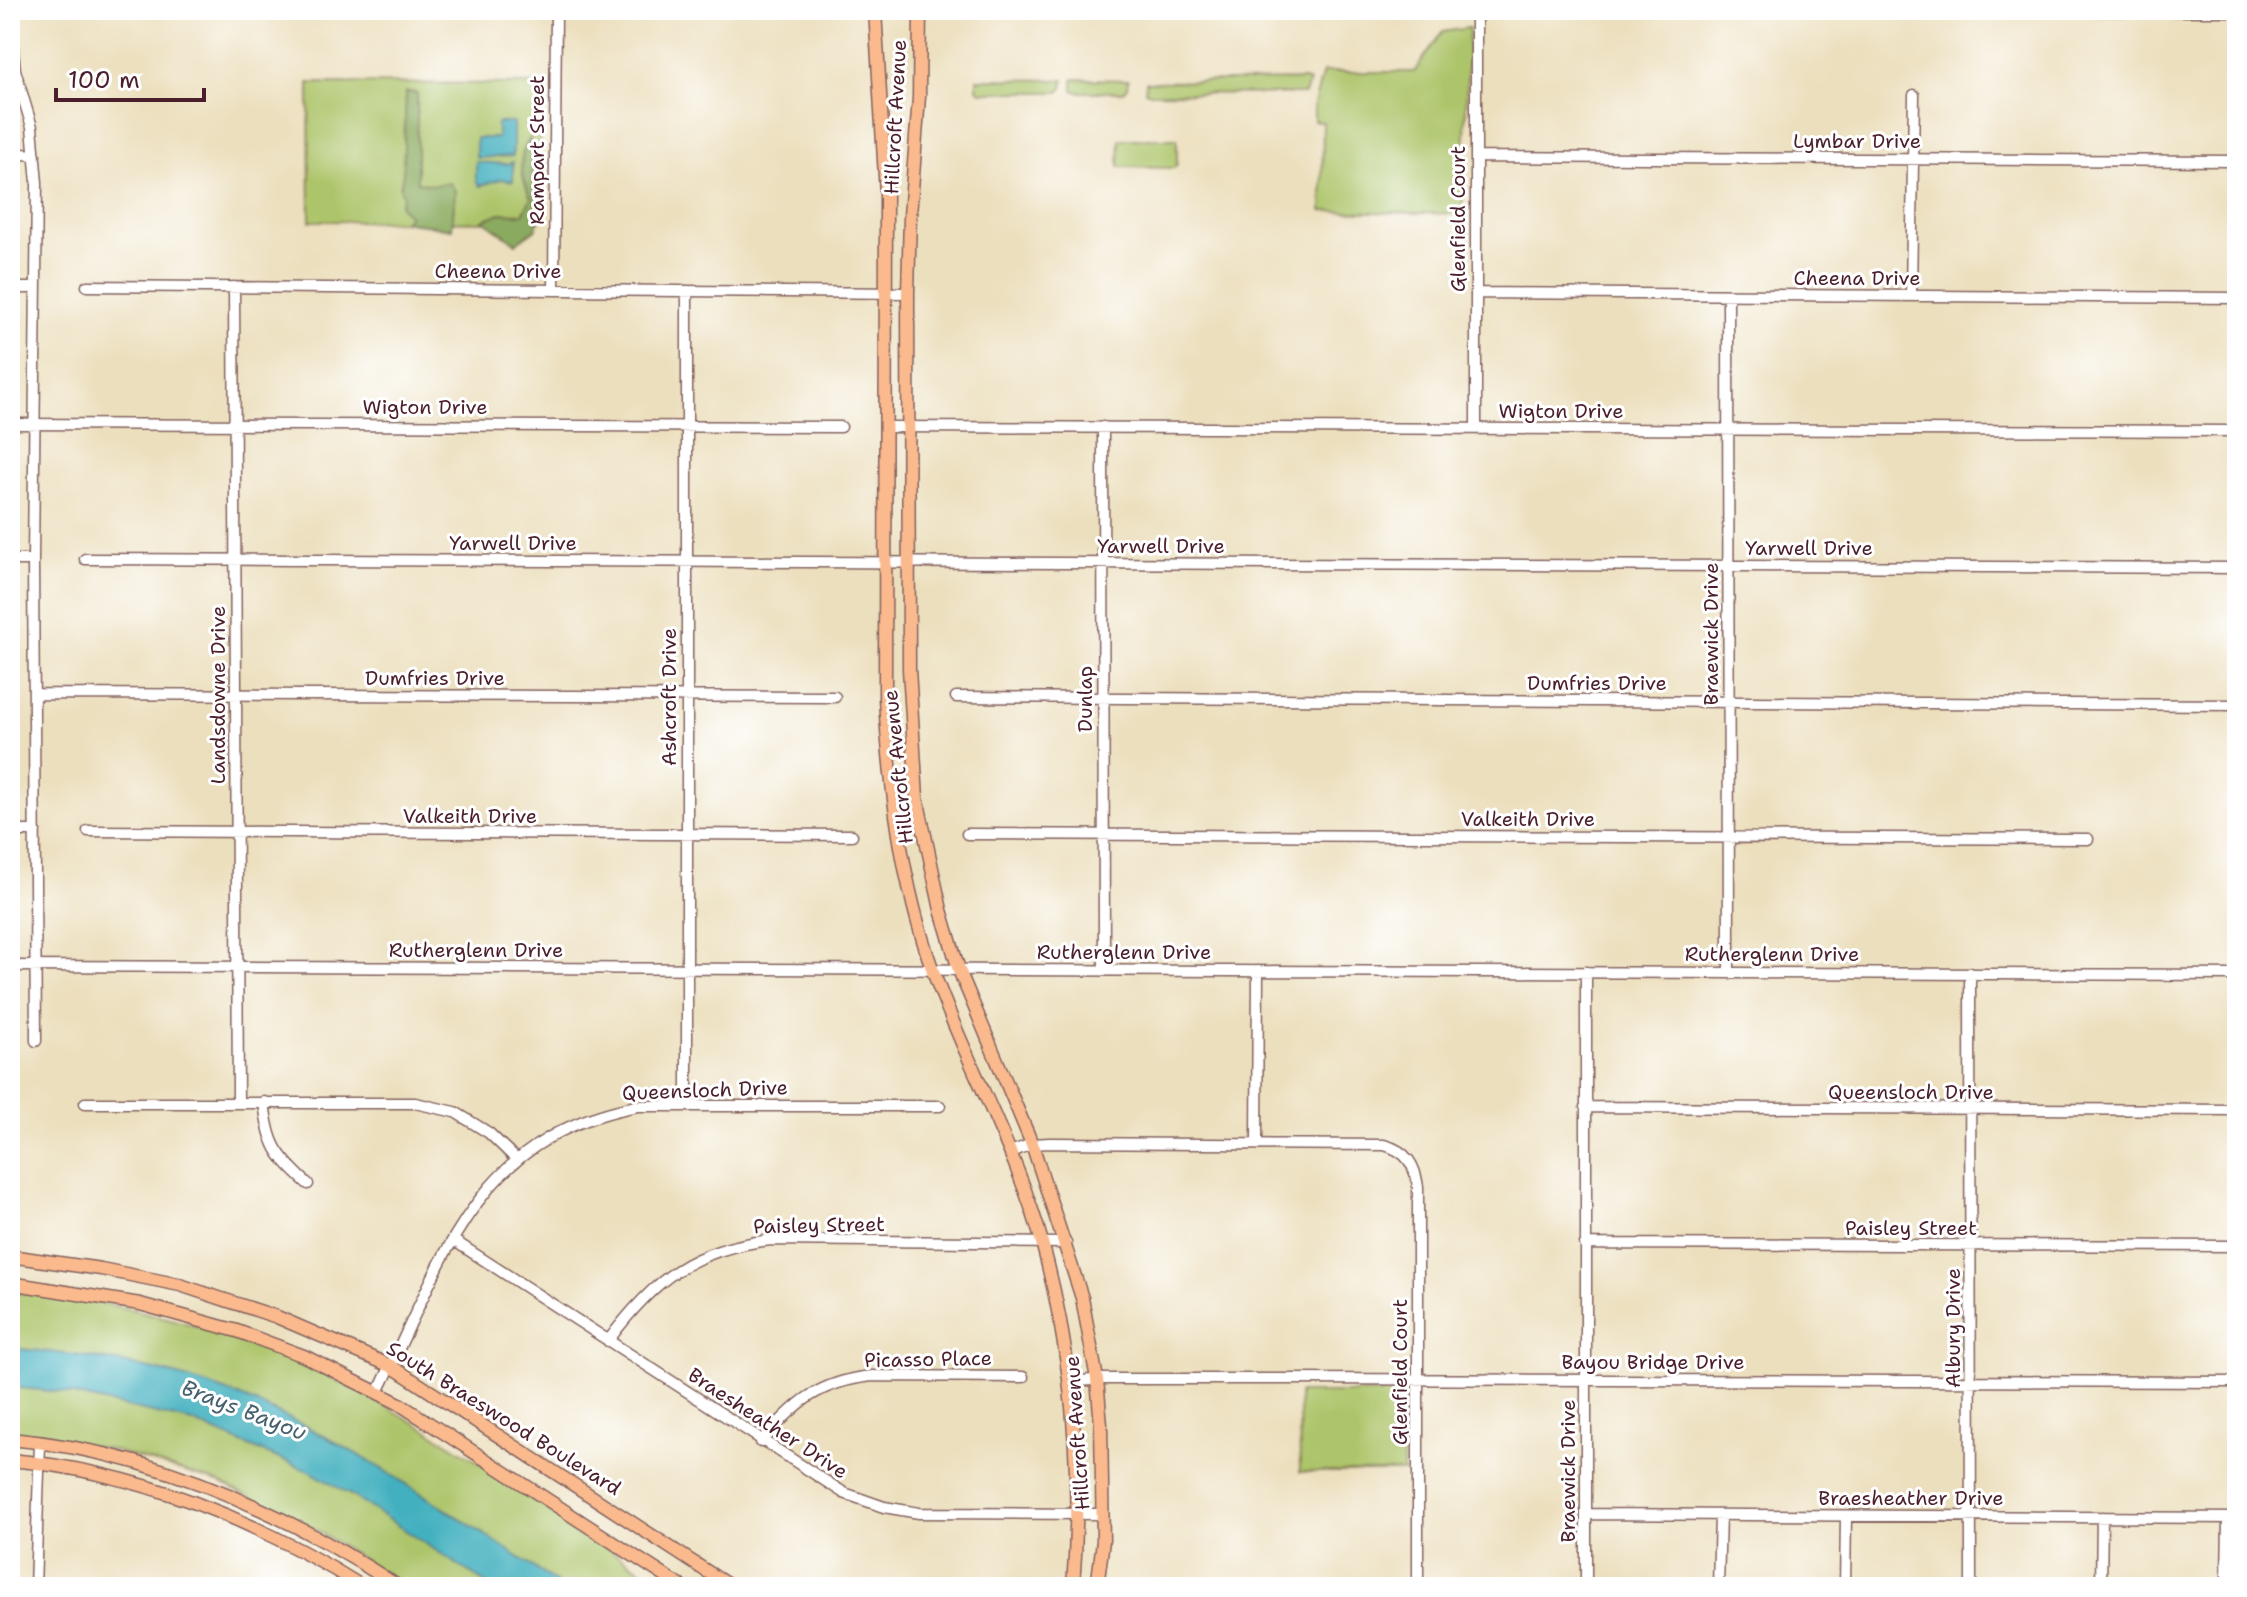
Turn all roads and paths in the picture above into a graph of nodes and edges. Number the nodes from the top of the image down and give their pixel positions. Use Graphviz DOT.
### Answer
graph roads {
  1 [pos="556,10"];
  2 [pos="875,10"];
  3 [pos="1476,10"];
  4 [pos="1887,10"];
  5 [pos="919,11"];
  6 [pos="2187,11"];
  7 [pos="2237,11"];
  8 [pos="10,22"];
  9 [pos="1914,95"];
  10 [pos="10,153"];
  11 [pos="35,155"];
  12 [pos="1476,157"];
  13 [pos="1913,159"];
  14 [pos="2237,161"];
  15 [pos="87,286"];
  16 [pos="234,287"];
  17 [pos="10,288"];
  18 [pos="35,288"];
  19 [pos="554,290"];
  20 [pos="687,291"];
  21 [pos="885,292"];
  22 [pos="908,293"];
  23 [pos="1476,293"];
  24 [pos="1728,295"];
  25 [pos="1911,296"];
  26 [pos="2237,298"];
  27 [pos="10,424"];
  28 [pos="35,424"];
  29 [pos="235,424"];
  30 [pos="687,426"];
  31 [pos="841,427"];
  32 [pos="885,427"];
  33 [pos="910,427"];
  34 [pos="1103,427"];
  35 [pos="1476,429"];
  36 [pos="1729,429"];
  37 [pos="2237,431"];
  38 [pos="85,559"];
  39 [pos="10,560"];
  40 [pos="33,560"];
  41 [pos="235,560"];
  42 [pos="687,562"];
  43 [pos="884,563"];
  44 [pos="909,563"];
  45 [pos="1103,564"];
  46 [pos="1729,566"];
  47 [pos="2237,568"];
  48 [pos="35,694"];
  49 [pos="236,695"];
  50 [pos="687,697"];
  51 [pos="835,697"];
  52 [pos="956,697"];
  53 [pos="1102,697"];
  54 [pos="1729,702"];
  55 [pos="2237,705"];
  56 [pos="10,831"];
  57 [pos="35,831"];
  58 [pos="88,831"];
  59 [pos="237,832"];
  60 [pos="967,834"];
  61 [pos="687,835"];
  62 [pos="852,835"];
  63 [pos="1103,835"];
  64 [pos="1729,837"];
  65 [pos="2088,839"];
  66 [pos="10,966"];
  67 [pos="35,966"];
  68 [pos="238,967"];
  69 [pos="687,970"];
  70 [pos="932,970"];
  71 [pos="959,970"];
  72 [pos="1104,970"];
  73 [pos="1258,971"];
  74 [pos="1586,972"];
  75 [pos="1729,972"];
  76 [pos="1970,973"];
  77 [pos="2237,975"];
  78 [pos="36,1041"];
  79 [pos="238,1102"];
  80 [pos="264,1102"];
  81 [pos="85,1103"];
  82 [pos="687,1104"];
  83 [pos="940,1106"];
  84 [pos="1585,1107"];
  85 [pos="1970,1110"];
  86 [pos="2237,1110"];
  87 [pos="1032,1144"];
  88 [pos="1257,1144"];
  89 [pos="1010,1152"];
  90 [pos="516,1159"];
  91 [pos="308,1184"];
  92 [pos="453,1240"];
  93 [pos="1042,1242"];
  94 [pos="1066,1243"];
  95 [pos="1585,1244"];
  96 [pos="1971,1246"];
  97 [pos="2237,1246"];
  98 [pos="10,1256"];
  99 [pos="101,1269"];
  100 [pos="10,1283"];
  101 [pos="97,1295"];
  102 [pos="608,1341"];
  103 [pos="391,1366"];
  104 [pos="1023,1377"];
  105 [pos="1097,1379"];
  106 [pos="1418,1380"];
  107 [pos="1586,1380"];
  108 [pos="1971,1381"];
  109 [pos="1069,1382"];
  110 [pos="2237,1382"];
  111 [pos="378,1392"];
  112 [pos="10,1439"];
  113 [pos="761,1442"];
  114 [pos="40,1443"];
  115 [pos="10,1460"];
  116 [pos="39,1462"];
  117 [pos="607,1506"];
  118 [pos="1077,1514"];
  119 [pos="1103,1514"];
  120 [pos="1586,1514"];
  121 [pos="1720,1515"];
  122 [pos="1846,1516"];
  123 [pos="1970,1517"];
  124 [pos="2102,1517"];
  125 [pos="2233,1518"];
  126 [pos="592,1528"];
  127 [pos="2227,1580"];
  128 [pos="1074,1583"];
  129 [pos="35,1587"];
  130 [pos="363,1587"];
  131 [pos="399,1587"];
  132 [pos="682,1587"];
  133 [pos="731,1587"];
  134 [pos="1097,1587"];
  135 [pos="1418,1587"];
  136 [pos="1586,1587"];
  137 [pos="1718,1587"];
  138 [pos="1845,1587"];
  139 [pos="1971,1587"];
  140 [pos="2101,1587"];
  1 -- 19 [label="street, Rampart Street"];
  2 -- 21 [label="main road, Hillcroft Avenue"];
  3 -- 12 [label="street, Glenfield Court"];
  4 -- 6 [label="street"];
  5 -- 22 [label="main road, Hillcroft Avenue"];
  6 -- 7 [label="street"];
  8 -- 11 [label="street"];
  9 -- 13 [label="street"];
  10 -- 11 [label="street"];
  11 -- 18 [label="street"];
  12 -- 13 [label="street, Lymbar Drive"];
  12 -- 23 [label="street, Glenfield Court"];
  13 -- 14 [label="street, Lymbar Drive"];
  13 -- 25 [label="street"];
  15 -- 16 [label="street, Cheena Drive"];
  16 -- 19 [label="street, Cheena Drive"];
  16 -- 29 [label="street, Landsdowne Drive"];
  17 -- 18 [label="street"];
  18 -- 28 [label="street"];
  19 -- 20 [label="street, Cheena Drive"];
  20 -- 21 [label="street, Cheena Drive"];
  20 -- 30 [label="street, Ashcroft Drive"];
  21 -- 22 [label="street, Cheena Drive"];
  21 -- 32 [label="main road, Hillcroft Avenue"];
  22 -- 33 [label="main road, Hillcroft Avenue"];
  23 -- 24 [label="street, Cheena Drive"];
  23 -- 35 [label="street, Glenfield Court"];
  24 -- 25 [label="street, Cheena Drive"];
  24 -- 36 [label="street, Braewick Drive"];
  25 -- 26 [label="street, Cheena Drive"];
  27 -- 28 [label="street, Wigton Drive"];
  28 -- 29 [label="street, Wigton Drive"];
  28 -- 40 [label="street"];
  29 -- 30 [label="street, Wigton Drive"];
  29 -- 41 [label="street, Landsdowne Drive"];
  30 -- 31 [label="street, Wigton Drive"];
  30 -- 42 [label="street, Ashcroft Drive"];
  32 -- 33 [label="street, Wigton Drive"];
  32 -- 43 [label="main road, Hillcroft Avenue"];
  33 -- 34 [label="street, Wigton Drive"];
  33 -- 44 [label="main road, Hillcroft Avenue"];
  34 -- 35 [label="street, Wigton Drive"];
  34 -- 45 [label="street, Dunlap"];
  35 -- 36 [label="street, Wigton Drive"];
  36 -- 37 [label="street, Wigton Drive"];
  36 -- 46 [label="street, Braewick Drive"];
  38 -- 41 [label="street, Yarwell Drive"];
  39 -- 40 [label="street"];
  40 -- 48 [label="street"];
  41 -- 42 [label="street, Yarwell Drive"];
  41 -- 49 [label="street, Landsdowne Drive"];
  42 -- 43 [label="street, Yarwell Drive"];
  42 -- 50 [label="street, Ashcroft Drive"];
  43 -- 44 [label="street, Yarwell Drive"];
  43 -- 70 [label="main road, Hillcroft Avenue"];
  44 -- 45 [label="street, Yarwell Drive"];
  44 -- 71 [label="main road, Hillcroft Avenue"];
  45 -- 46 [label="street, Yarwell Drive"];
  45 -- 53 [label="street, Dunlap"];
  46 -- 47 [label="street, Yarwell Drive"];
  46 -- 54 [label="street, Braewick Drive"];
  48 -- 49 [label="street, Dumfries Drive"];
  48 -- 57 [label="street"];
  49 -- 50 [label="street, Dumfries Drive"];
  49 -- 59 [label="street, Landsdowne Drive"];
  50 -- 51 [label="street, Dumfries Drive"];
  50 -- 61 [label="street, Ashcroft Drive"];
  52 -- 53 [label="street, Dumfries Drive"];
  53 -- 54 [label="street, Dumfries Drive"];
  53 -- 63 [label="street, Dunlap"];
  54 -- 55 [label="street, Dumfries Drive"];
  54 -- 64 [label="street, Braewick Drive"];
  56 -- 57 [label="street"];
  57 -- 67 [label="street"];
  58 -- 59 [label="street, Valkeith Drive"];
  59 -- 61 [label="street, Valkeith Drive"];
  59 -- 68 [label="street, Landsdowne Drive"];
  60 -- 63 [label="street, Valkeith Drive"];
  61 -- 62 [label="street, Valkeith Drive"];
  61 -- 69 [label="street, Ashcroft Drive"];
  63 -- 64 [label="street, Valkeith Drive"];
  63 -- 72 [label="street, Dunlap"];
  64 -- 65 [label="street, Valkeith Drive"];
  64 -- 75 [label="street, Braewick Drive"];
  66 -- 67 [label="street, Rutherglenn Drive"];
  67 -- 68 [label="street, Rutherglenn Drive"];
  67 -- 78 [label="street"];
  68 -- 69 [label="street, Rutherglenn Drive"];
  68 -- 79 [label="street, Landsdowne Drive"];
  69 -- 70 [label="street, Rutherglenn Drive"];
  69 -- 82 [label="street, Ashcroft Drive"];
  70 -- 71 [label="street, Rutherglenn Drive"];
  70 -- 89 [label="main road, Hillcroft Avenue"];
  71 -- 72 [label="street, Rutherglenn Drive"];
  71 -- 87 [label="main road, Hillcroft Avenue"];
  72 -- 73 [label="street, Rutherglenn Drive"];
  73 -- 74 [label="street, Rutherglenn Drive"];
  73 -- 88 [label="street"];
  74 -- 75 [label="street, Rutherglenn Drive"];
  74 -- 84 [label="street, Braewick Drive"];
  75 -- 76 [label="street, Rutherglenn Drive"];
  76 -- 77 [label="street, Rutherglenn Drive"];
  76 -- 85 [label="street, Albury Drive"];
  79 -- 80 [label="street"];
  79 -- 81 [label="street"];
  80 -- 90 [label="street"];
  80 -- 91 [label="street"];
  82 -- 83 [label="street, Queensloch Drive"];
  82 -- 90 [label="street, Queensloch Drive"];
  84 -- 85 [label="street, Queensloch Drive"];
  84 -- 95 [label="street, Braewick Drive"];
  85 -- 86 [label="street, Queensloch Drive"];
  85 -- 96 [label="street, Albury Drive"];
  87 -- 88 [label="street"];
  87 -- 89 [label="street"];
  87 -- 94 [label="main road, Hillcroft Avenue"];
  88 -- 106 [label="street, Glenfield Court"];
  89 -- 93 [label="main road, Hillcroft Avenue"];
  90 -- 92 [label="street, Queensloch Drive"];
  92 -- 102 [label="street, Braesheather Drive"];
  92 -- 103 [label="street, Queensloch Drive"];
  93 -- 94 [label="street, Paisley Street"];
  93 -- 102 [label="street, Paisley Street"];
  93 -- 109 [label="main road, Hillcroft Avenue"];
  94 -- 105 [label="main road, Hillcroft Avenue"];
  95 -- 96 [label="street, Paisley Street"];
  95 -- 107 [label="street, Braewick Drive"];
  96 -- 97 [label="street, Paisley Street"];
  96 -- 108 [label="street, Albury Drive"];
  98 -- 99 [label="main road, South Braeswood Boulevard"];
  99 -- 101 [label="main road"];
  99 -- 103 [label="main road, South Braeswood Boulevard"];
  100 -- 101 [label="main road"];
  101 -- 111 [label="main road"];
  102 -- 113 [label="street, Braesheather Drive"];
  103 -- 111 [label="street, Queensloch Drive"];
  103 -- 117 [label="main road, South Braeswood Boulevard"];
  104 -- 113 [label="street, Picasso Place"];
  105 -- 106 [label="street, Bayou Bridge Drive"];
  105 -- 109 [label="street, Bayou Bridge Drive"];
  105 -- 119 [label="main road, Hillcroft Avenue"];
  106 -- 107 [label="street, Bayou Bridge Drive"];
  106 -- 135 [label="street, Glenfield Court"];
  107 -- 108 [label="street, Bayou Bridge Drive"];
  107 -- 120 [label="street, Braewick Drive"];
  108 -- 110 [label="street, Bayou Bridge Drive"];
  108 -- 123 [label="street, Albury Drive"];
  109 -- 118 [label="main road, Hillcroft Avenue"];
  111 -- 126 [label="main road"];
  112 -- 114 [label="main road"];
  113 -- 118 [label="street, Braesheather Drive"];
  114 -- 116 [label="street"];
  114 -- 131 [label="main road"];
  115 -- 116 [label="main road"];
  116 -- 129 [label="street"];
  116 -- 130 [label="main road"];
  117 -- 126 [label="main road"];
  117 -- 133 [label="main road, South Braeswood Boulevard"];
  118 -- 119 [label="street, Braesheather Drive"];
  118 -- 128 [label="main road, Hillcroft Avenue"];
  119 -- 134 [label="main road, Hillcroft Avenue"];
  120 -- 121 [label="street, Braesheather Drive"];
  120 -- 136 [label="street, Braewick Drive"];
  121 -- 122 [label="street, Braesheather Drive"];
  121 -- 137 [label="street"];
  122 -- 123 [label="street, Braesheather Drive"];
  122 -- 138 [label="street"];
  123 -- 124 [label="street, Braesheather Drive"];
  123 -- 139 [label="street, Albury Drive"];
  124 -- 125 [label="street, Braesheather Drive"];
  124 -- 140 [label="street"];
  125 -- 127 [label="street"];
  126 -- 132 [label="main road"];
}
